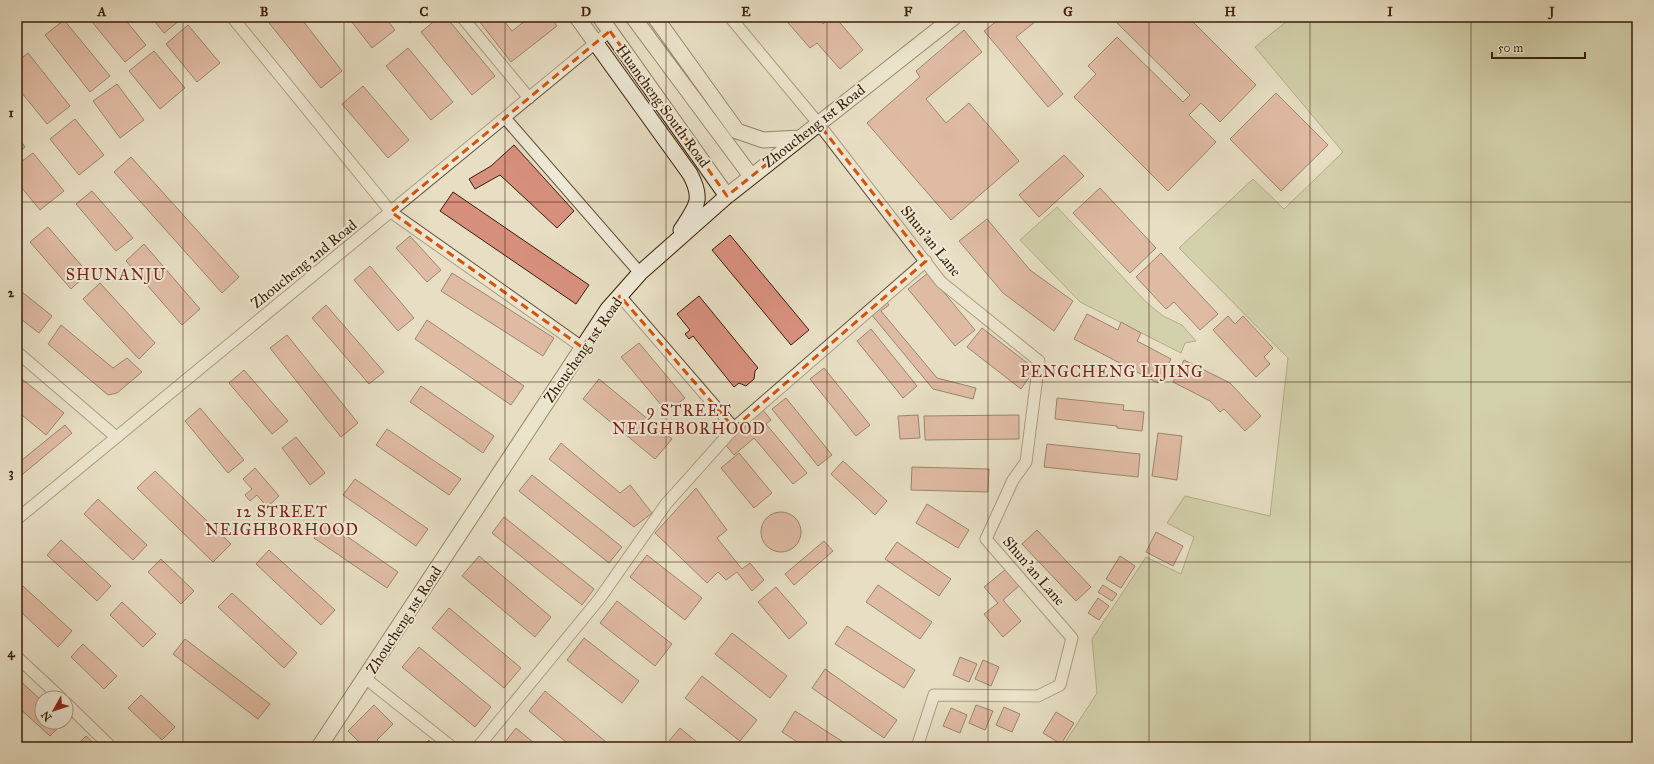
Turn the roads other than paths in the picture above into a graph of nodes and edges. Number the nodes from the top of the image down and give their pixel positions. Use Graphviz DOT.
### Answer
graph roads {
  1 [pos="232,17"];
  2 [pos="462,17"];
  3 [pos="577,17"];
  4 [pos="600,17"];
  5 [pos="633,17"];
  6 [pos="655,17"];
  7 [pos="730,17"];
  8 [pos="954,17"];
  9 [pos="610,31"];
  10 [pos="596,43"];
  11 [pos="529,98"];
  12 [pos="505,118"];
  13 [pos="818,123"];
  14 [pos="799,138"];
  15 [pos="751,176"];
  16 [pos="727,196"];
  17 [pos="391,212"];
  18 [pos="672,244"];
  19 [pos="926,261"];
  20 [pos="640,273"];
  21 [pos="620,296"];
  22 [pos="582,347"];
  23 [pos="17,352"];
  24 [pos="734,428"];
  25 [pos="115,436"];
  26 [pos="17,518"];
  27 [pos="17,657"];
  28 [pos="365,678"];
  29 [pos="52,690"];
  30 [pos="74,711"];
  31 [pos="111,747"];
  32 [pos="319,747"];
  33 [pos="452,747"];
  34 [pos="478,747"];
  35 [pos="917,747"];
  1 -- 17 [label="street"];
  2 -- 11 [label="street"];
  3 -- 10 [label="street"];
  4 -- 9 [label="street, Huancheng South Road"];
  5 -- 15 [label="street, Huancheng South Road"];
  6 -- 14 [label="street"];
  7 -- 13 [label="street, Shun'an Lane"];
  8 -- 13 [label="street, Zhoucheng 1st Road"];
  9 -- 10 [label="street, Zhoucheng 2nd Road"];
  9 -- 16 [label="street, Huancheng South Road"];
  10 -- 11 [label="street, Zhoucheng 2nd Road"];
  10 -- 18 [label="street"];
  11 -- 12 [label="street, Zhoucheng 2nd Road"];
  12 -- 17 [label="street, Zhoucheng 2nd Road"];
  12 -- 20 [label="street"];
  13 -- 14 [label="street, Zhoucheng 1st Road"];
  13 -- 19 [label="street, Shun'an Lane"];
  14 -- 15 [label="street, Zhoucheng 1st Road"];
  15 -- 16 [label="street, Zhoucheng 1st Road"];
  16 -- 18 [label="street, Zhoucheng 1st Road"];
  17 -- 22 [label="street"];
  17 -- 25 [label="street, Zhoucheng 2nd Road"];
  18 -- 20 [label="street, Zhoucheng 1st Road"];
  19 -- 24 [label="street"];
  19 -- 35 [label="street, Shun'an Lane"];
  20 -- 21 [label="street, Zhoucheng 1st Road"];
  21 -- 22 [label="street, Zhoucheng 1st Road"];
  21 -- 24 [label="street"];
  22 -- 28 [label="street, Zhoucheng 1st Road"];
  23 -- 25 [label="street"];
  24 -- 34 [label="street"];
  25 -- 26 [label="street, Zhoucheng 2nd Road"];
  27 -- 29 [label="street"];
  28 -- 32 [label="street, Zhoucheng 1st Road"];
  28 -- 33 [label="street"];
  30 -- 31 [label="street"];
}
